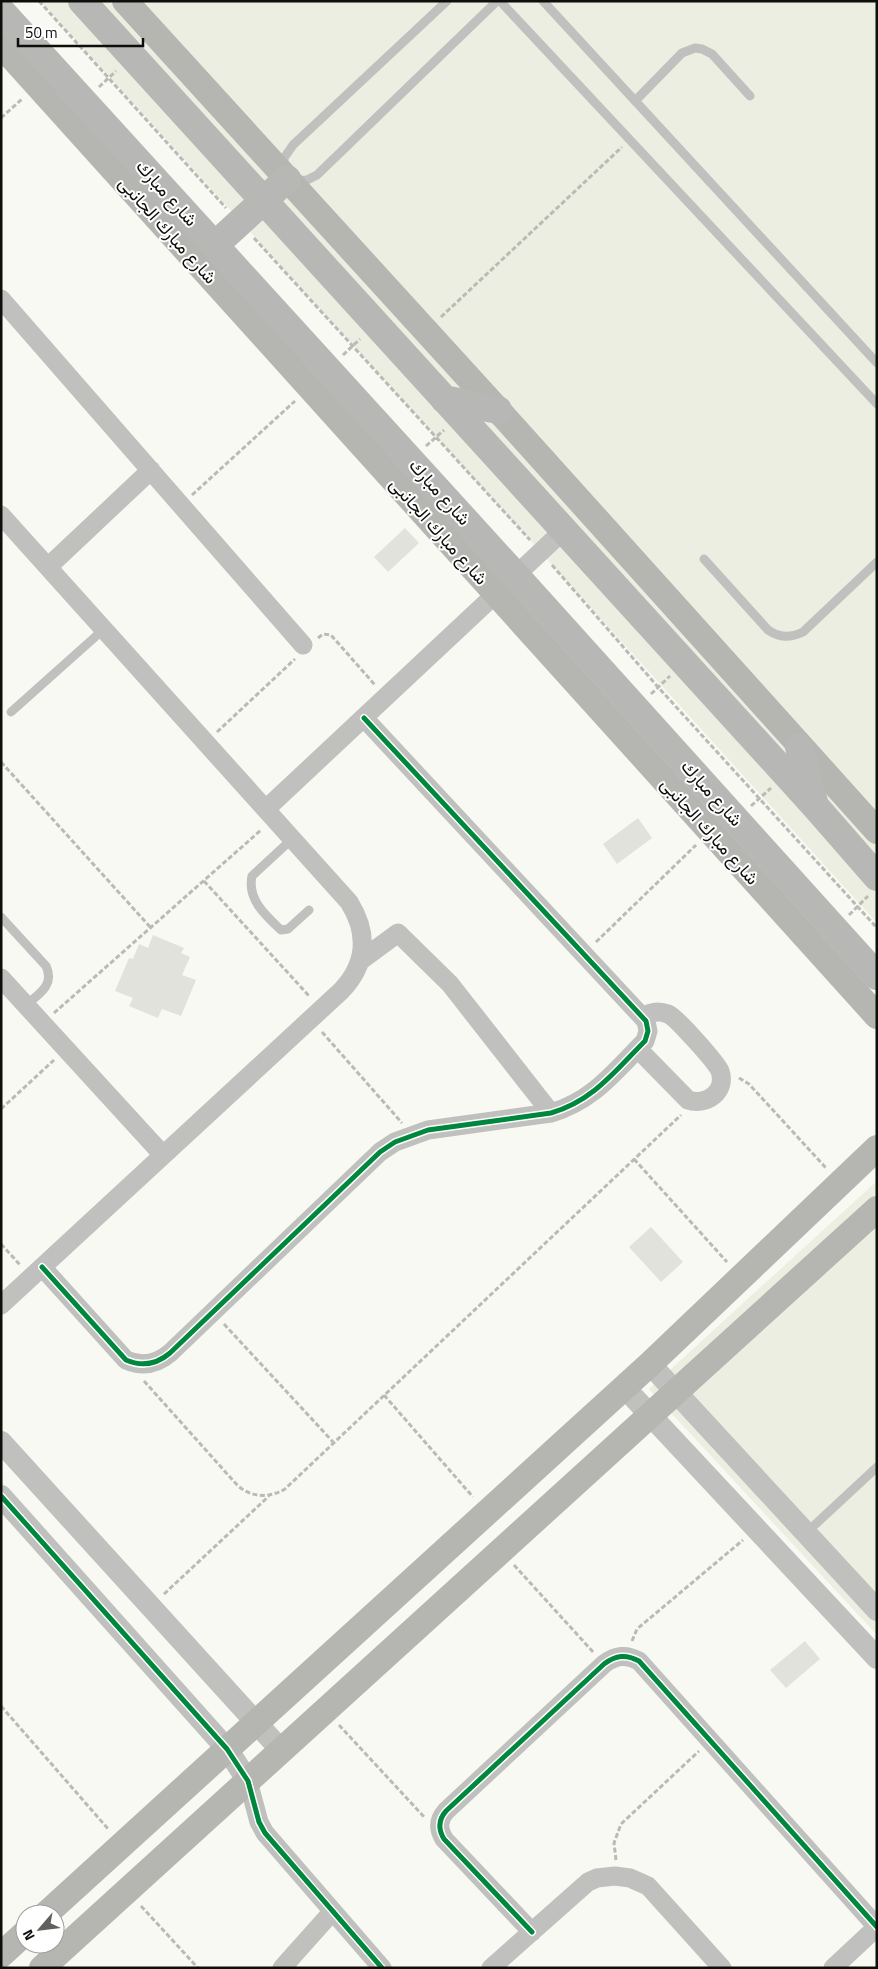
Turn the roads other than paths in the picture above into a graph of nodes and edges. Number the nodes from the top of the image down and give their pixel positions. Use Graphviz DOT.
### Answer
graph roads {
  1 [pos="82,1"];
  2 [pos="125,1"];
  3 [pos="447,1"];
  4 [pos="499,1"];
  5 [pos="543,1"];
  6 [pos="1,10"];
  7 [pos="1,46"];
  8 [pos="750,96"];
  9 [pos="635,101"];
  10 [pos="287,179"];
  11 [pos="264,200"];
  12 [pos="216,246"];
  13 [pos="1,299"];
  14 [pos="877,363"];
  15 [pos="319,379"];
  16 [pos="877,404"];
  17 [pos="452,408"];
  18 [pos="498,410"];
  19 [pos="151,470"];
  20 [pos="1,515"];
  21 [pos="564,530"];
  22 [pos="704,559"];
  23 [pos="877,562"];
  24 [pos="48,567"];
  25 [pos="516,576"];
  26 [pos="496,594"];
  27 [pos="104,629"];
  28 [pos="305,648"];
  29 [pos="11,712"];
  30 [pos="364,718"];
  31 [pos="799,747"];
  32 [pos="815,806"];
  33 [pos="270,814"];
  34 [pos="877,831"];
  35 [pos="292,839"];
  36 [pos="874,886"];
  37 [pos="309,910"];
  38 [pos="1,917"];
  39 [pos="360,961"];
  40 [pos="877,976"];
  41 [pos="1,978"];
  42 [pos="26,1006"];
  43 [pos="877,1016"];
  44 [pos="642,1017"];
  45 [pos="638,1048"];
  46 [pos="551,1113"];
  47 [pos="877,1148"];
  48 [pos="163,1155"];
  49 [pos="877,1209"];
  50 [pos="36,1272"];
  51 [pos="1,1305"];
  52 [pos="650,1364"];
  53 [pos="624,1386"];
  54 [pos="676,1392"];
  55 [pos="650,1414"];
  56 [pos="1,1442"];
  57 [pos="877,1467"];
  58 [pos="1,1496"];
  59 [pos="806,1533"];
  60 [pos="877,1610"];
  61 [pos="877,1658"];
  62 [pos="256,1723"];
  63 [pos="228,1749"];
  64 [pos="281,1750"];
  65 [pos="248,1780"];
  66 [pos="57,1904"];
  67 [pos="332,1912"];
  68 [pos="877,1927"];
  69 [pos="532,1932"];
  70 [pos="15,1942"];
  71 [pos="1,1955"];
  72 [pos="42,1968"];
  73 [pos="282,1968"];
  74 [pos="382,1968"];
  75 [pos="491,1968"];
  76 [pos="722,1968"];
  77 [pos="833,1968"];
  1 -- 11 [label="main road"];
  2 -- 10 [label="main road"];
  3 -- 10 [label="lane"];
  4 -- 10 [label="lane"];
  4 -- 16 [label="lane"];
  5 -- 9 [label="lane"];
  6 -- 12 [label="main road, شارع مبارك"];
  7 -- 15 [label="main road, شارع مبارك الجانبى"];
  8 -- 9 [label="lane"];
  9 -- 14 [label="lane"];
  10 -- 11 [label="main road"];
  10 -- 18 [label="main road"];
  11 -- 12 [label="main road"];
  11 -- 17 [label="main road"];
  12 -- 15 [label="main road, شارع مبارك"];
  13 -- 19 [label="street"];
  15 -- 25 [label="main road, شارع مبارك"];
  15 -- 26 [label="main road, شارع مبارك الجانبى"];
  17 -- 18 [label="main road"];
  17 -- 21 [label="main road"];
  18 -- 31 [label="main road"];
  19 -- 24 [label="street"];
  19 -- 28 [label="street"];
  20 -- 24 [label="street"];
  21 -- 25 [label="street"];
  21 -- 32 [label="main road"];
  22 -- 23 [label="lane"];
  24 -- 27 [label="street"];
  25 -- 26 [label="street"];
  25 -- 40 [label="main road, شارع مبارك"];
  26 -- 30 [label="street"];
  26 -- 43 [label="main road, شارع مبارك الجانبى"];
  27 -- 29 [label="lane"];
  27 -- 33 [label="street"];
  30 -- 33 [label="street"];
  30 -- 44 [label="street"];
  31 -- 32 [label="main road"];
  31 -- 34 [label="main road"];
  32 -- 36 [label="main road"];
  33 -- 35 [label="street"];
  35 -- 37 [label="lane"];
  35 -- 39 [label="street"];
  38 -- 42 [label="lane"];
  39 -- 46 [label="street"];
  39 -- 48 [label="street"];
  41 -- 42 [label="street"];
  42 -- 48 [label="street"];
  44 -- 45 [label="street"];
  44 -- 45 [label="street"];
  45 -- 46 [label="street"];
  46 -- 50 [label="street"];
  47 -- 52 [label="main road"];
  48 -- 50 [label="street"];
  49 -- 54 [label="main road"];
  50 -- 51 [label="street"];
  52 -- 53 [label="main road"];
  52 -- 54 [label="street"];
  53 -- 55 [label="street"];
  53 -- 62 [label="main road"];
  54 -- 55 [label="main road"];
  54 -- 59 [label="street"];
  55 -- 61 [label="street"];
  55 -- 64 [label="main road"];
  56 -- 62 [label="street"];
  57 -- 59 [label="lane"];
  58 -- 63 [label="street"];
  59 -- 60 [label="street"];
  62 -- 63 [label="main road"];
  62 -- 64 [label="street"];
  63 -- 65 [label="street"];
  63 -- 66 [label="main road"];
  64 -- 65 [label="main road"];
  65 -- 67 [label="street"];
  65 -- 72 [label="main road"];
  67 -- 73 [label="street"];
  67 -- 74 [label="street"];
  68 -- 69 [label="street"];
  68 -- 77 [label="street"];
  69 -- 75 [label="street"];
  69 -- 76 [label="street"];
  70 -- 71 [label="main road"];
}
